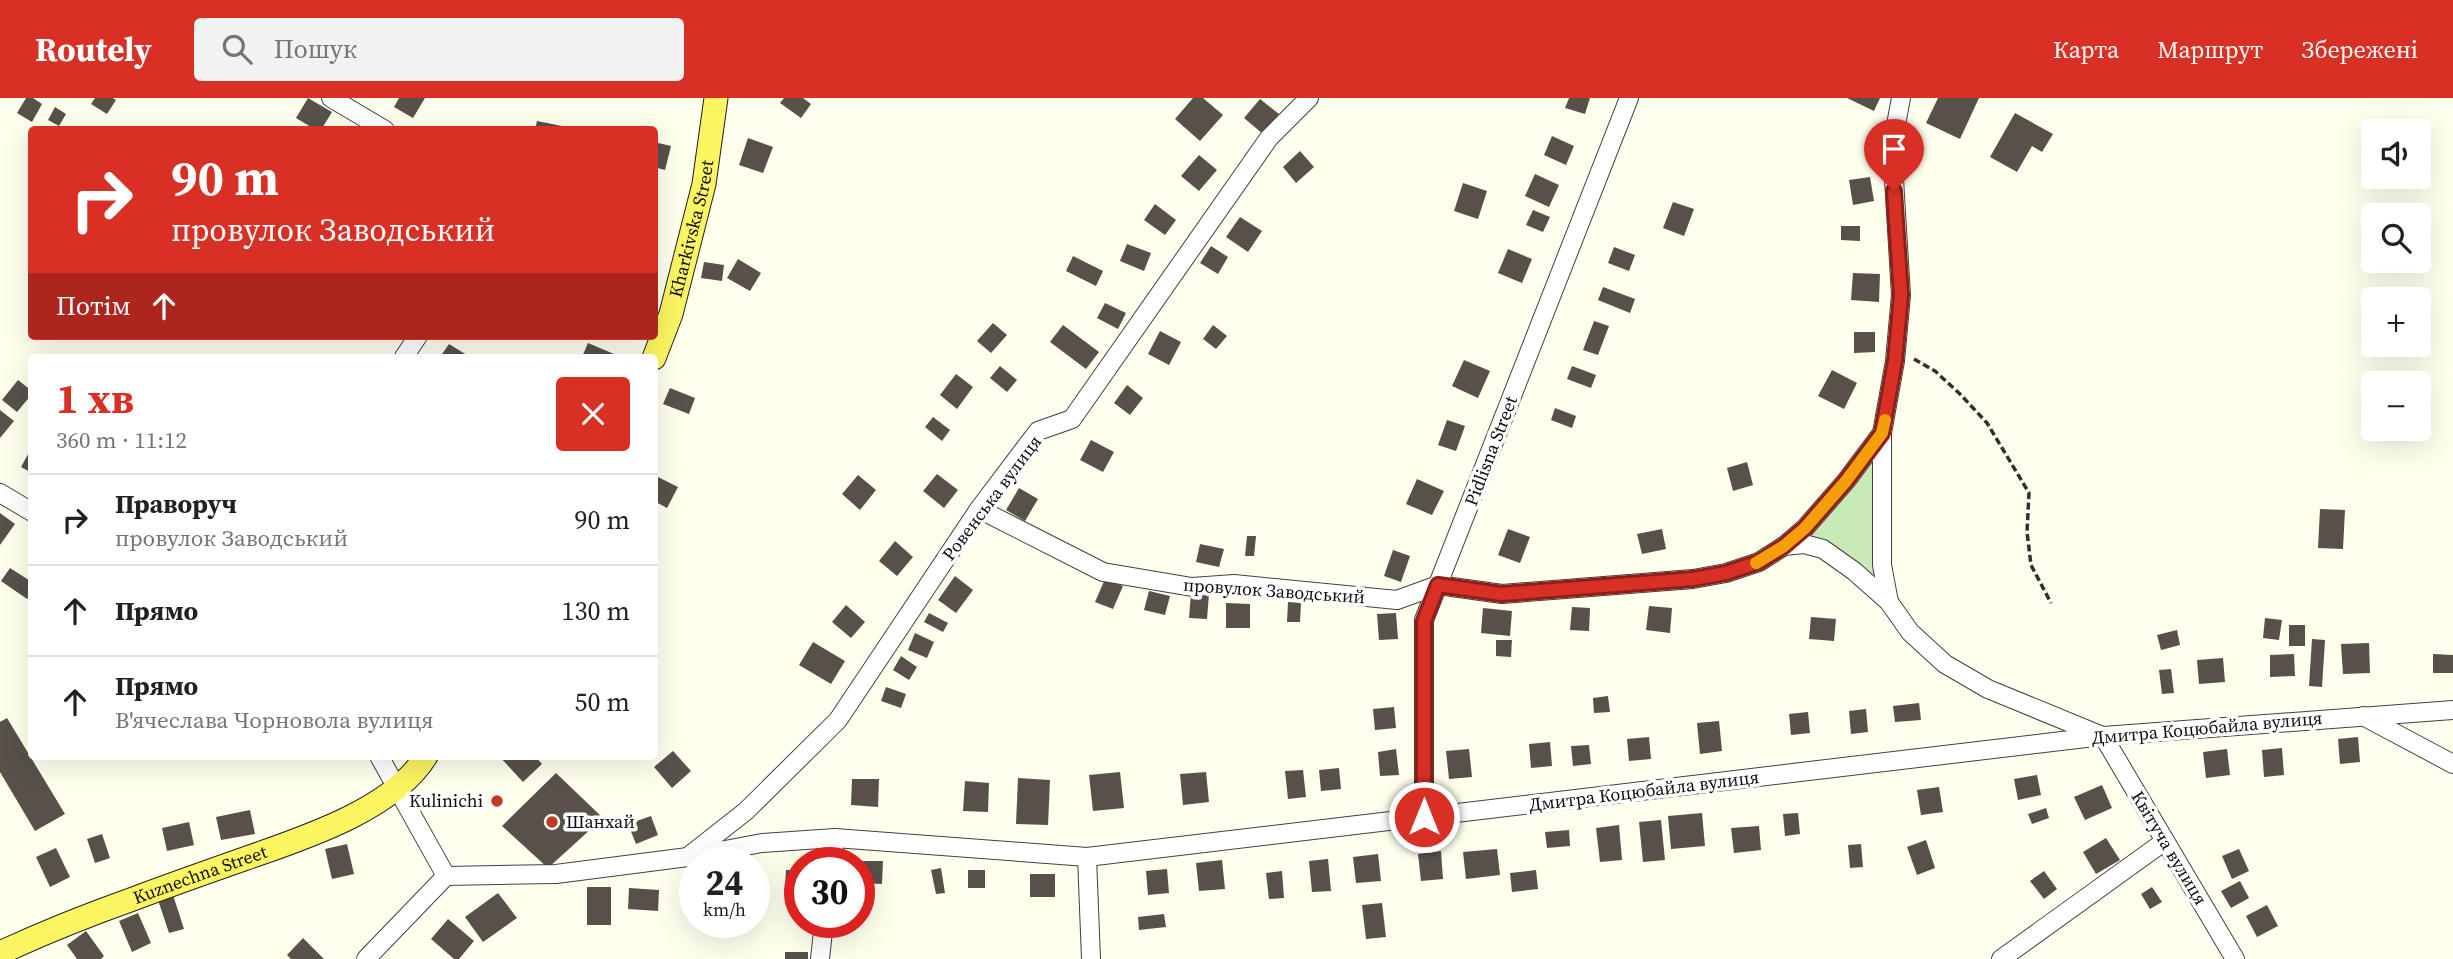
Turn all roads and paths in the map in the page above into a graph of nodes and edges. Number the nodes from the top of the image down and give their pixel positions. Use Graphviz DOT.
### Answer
graph roads {
  1 [pos="331,98"];
  2 [pos="716,98"];
  3 [pos="1309,98"];
  4 [pos="1629,98"];
  5 [pos="1901,98"];
  6 [pos="378,126"];
  7 [pos="663,312"];
  8 [pos="658,338"];
  9 [pos="1896,349"];
  10 [pos="1882,433"];
  11 [pos="0,493"];
  12 [pos="979,509"];
  13 [pos="28,510"];
  14 [pos="1784,546"];
  15 [pos="1438,585"];
  16 [pos="1889,601"];
  17 [pos="2051,603"];
  18 [pos="2453,710"];
  19 [pos="2363,716"];
  20 [pos="2103,736"];
  21 [pos="381,760"];
  22 [pos="424,760"];
  23 [pos="2453,764"];
  24 [pos="397,787"];
  25 [pos="1424,817"];
  26 [pos="835,838"];
  27 [pos="2165,841"];
  28 [pos="701,847"];
  29 [pos="740,847"];
  30 [pos="834,847"];
  31 [pos="1087,857"];
  32 [pos="679,858"];
  33 [pos="446,876"];
  34 [pos="822,938"];
  35 [pos="3,954"];
  36 [pos="366,959"];
  37 [pos="820,959"];
  38 [pos="1091,959"];
  39 [pos="2001,959"];
  40 [pos="2235,959"];
  1 -- 6 [label="street"];
  2 -- 7 [label="main road, Kharkivska Street"];
  3 -- 12 [label="street, Ровенська вулиця"];
  4 -- 15 [label="street, Pidlisna Street"];
  5 -- 9 [label="street"];
  7 -- 8 [label="main road, Kharkivska Street"];
  9 -- 10 [label="street"];
  9 -- 17 [label="path"];
  10 -- 14 [label="street, провулок Заводський"];
  10 -- 16 [label="street"];
  11 -- 13 [label="street"];
  12 -- 15 [label="street, провулок Заводський"];
  12 -- 28 [label="street, Ровенська вулиця"];
  14 -- 15 [label="street, провулок Заводський"];
  14 -- 16 [label="street"];
  15 -- 25 [label="street, Pidlisna Street"];
  16 -- 20 [label="street"];
  18 -- 19 [label="street, Дмитра Коцюбайла вулиця"];
  19 -- 20 [label="street, Дмитра Коцюбайла вулиця"];
  19 -- 23 [label="street"];
  20 -- 25 [label="street, Дмитра Коцюбайла вулиця"];
  20 -- 27 [label="street, Квітуча вулиця"];
  21 -- 24 [label="street"];
  22 -- 24 [label="main road"];
  24 -- 33 [label="street"];
  24 -- 35 [label="main road, Kuznechna Street"];
  25 -- 31 [label="street, Дмитра Коцюбайла вулиця"];
  26 -- 29 [label="street, Дмитра Коцюбайла вулиця"];
  26 -- 30 [label="street"];
  26 -- 31 [label="street, Дмитра Коцюбайла вулиця"];
  27 -- 39 [label="street"];
  27 -- 40 [label="street, Квітуча вулиця"];
  31 -- 38 [label="street"];
  32 -- 33 [label="street, Дмитра Коцюбайла вулиця"];
  33 -- 36 [label="street"];
  34 -- 37 [label="street"];
}
